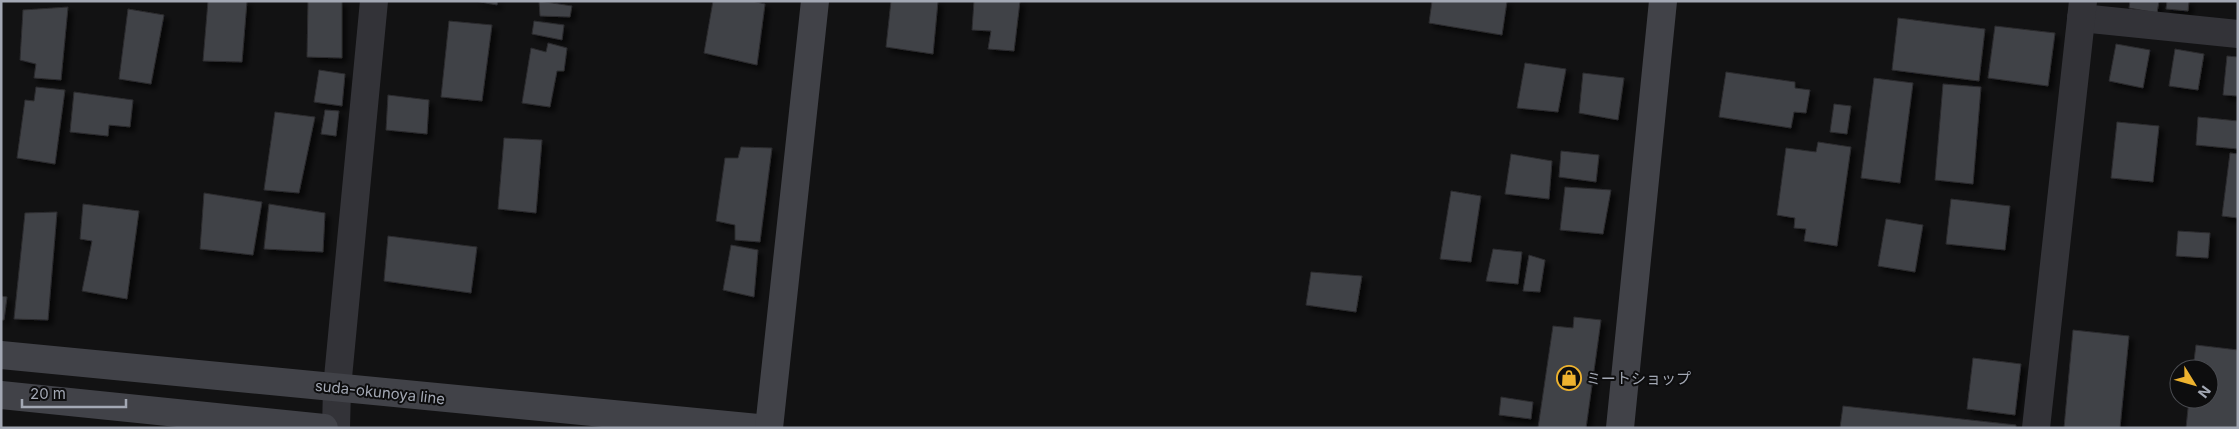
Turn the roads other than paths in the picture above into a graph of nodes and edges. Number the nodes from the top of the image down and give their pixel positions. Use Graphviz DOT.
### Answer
graph roads {
  1 [pos="374,1"];
  2 [pos="815,1"];
  3 [pos="1663,1"];
  4 [pos="2082,9"];
  5 [pos="2238,34"];
  6 [pos="1,355"];
  7 [pos="337,388"];
  8 [pos="1,395"];
  9 [pos="526,417"];
  10 [pos="324,428"];
  11 [pos="336,428"];
  12 [pos="758,428"];
  13 [pos="769,428"];
  14 [pos="1620,428"];
  15 [pos="2036,428"];
  1 -- 7 [label="street"];
  2 -- 13 [label="main road"];
  3 -- 14 [label="main road"];
  4 -- 5 [label="street"];
  4 -- 15 [label="street"];
  6 -- 7 [label="main road, suda-okunoya line"];
  7 -- 9 [label="main road, suda-okunoya line"];
  7 -- 11 [label="street"];
  8 -- 10 [label="main road"];
  9 -- 12 [label="main road, suda-okunoya line"];
}
